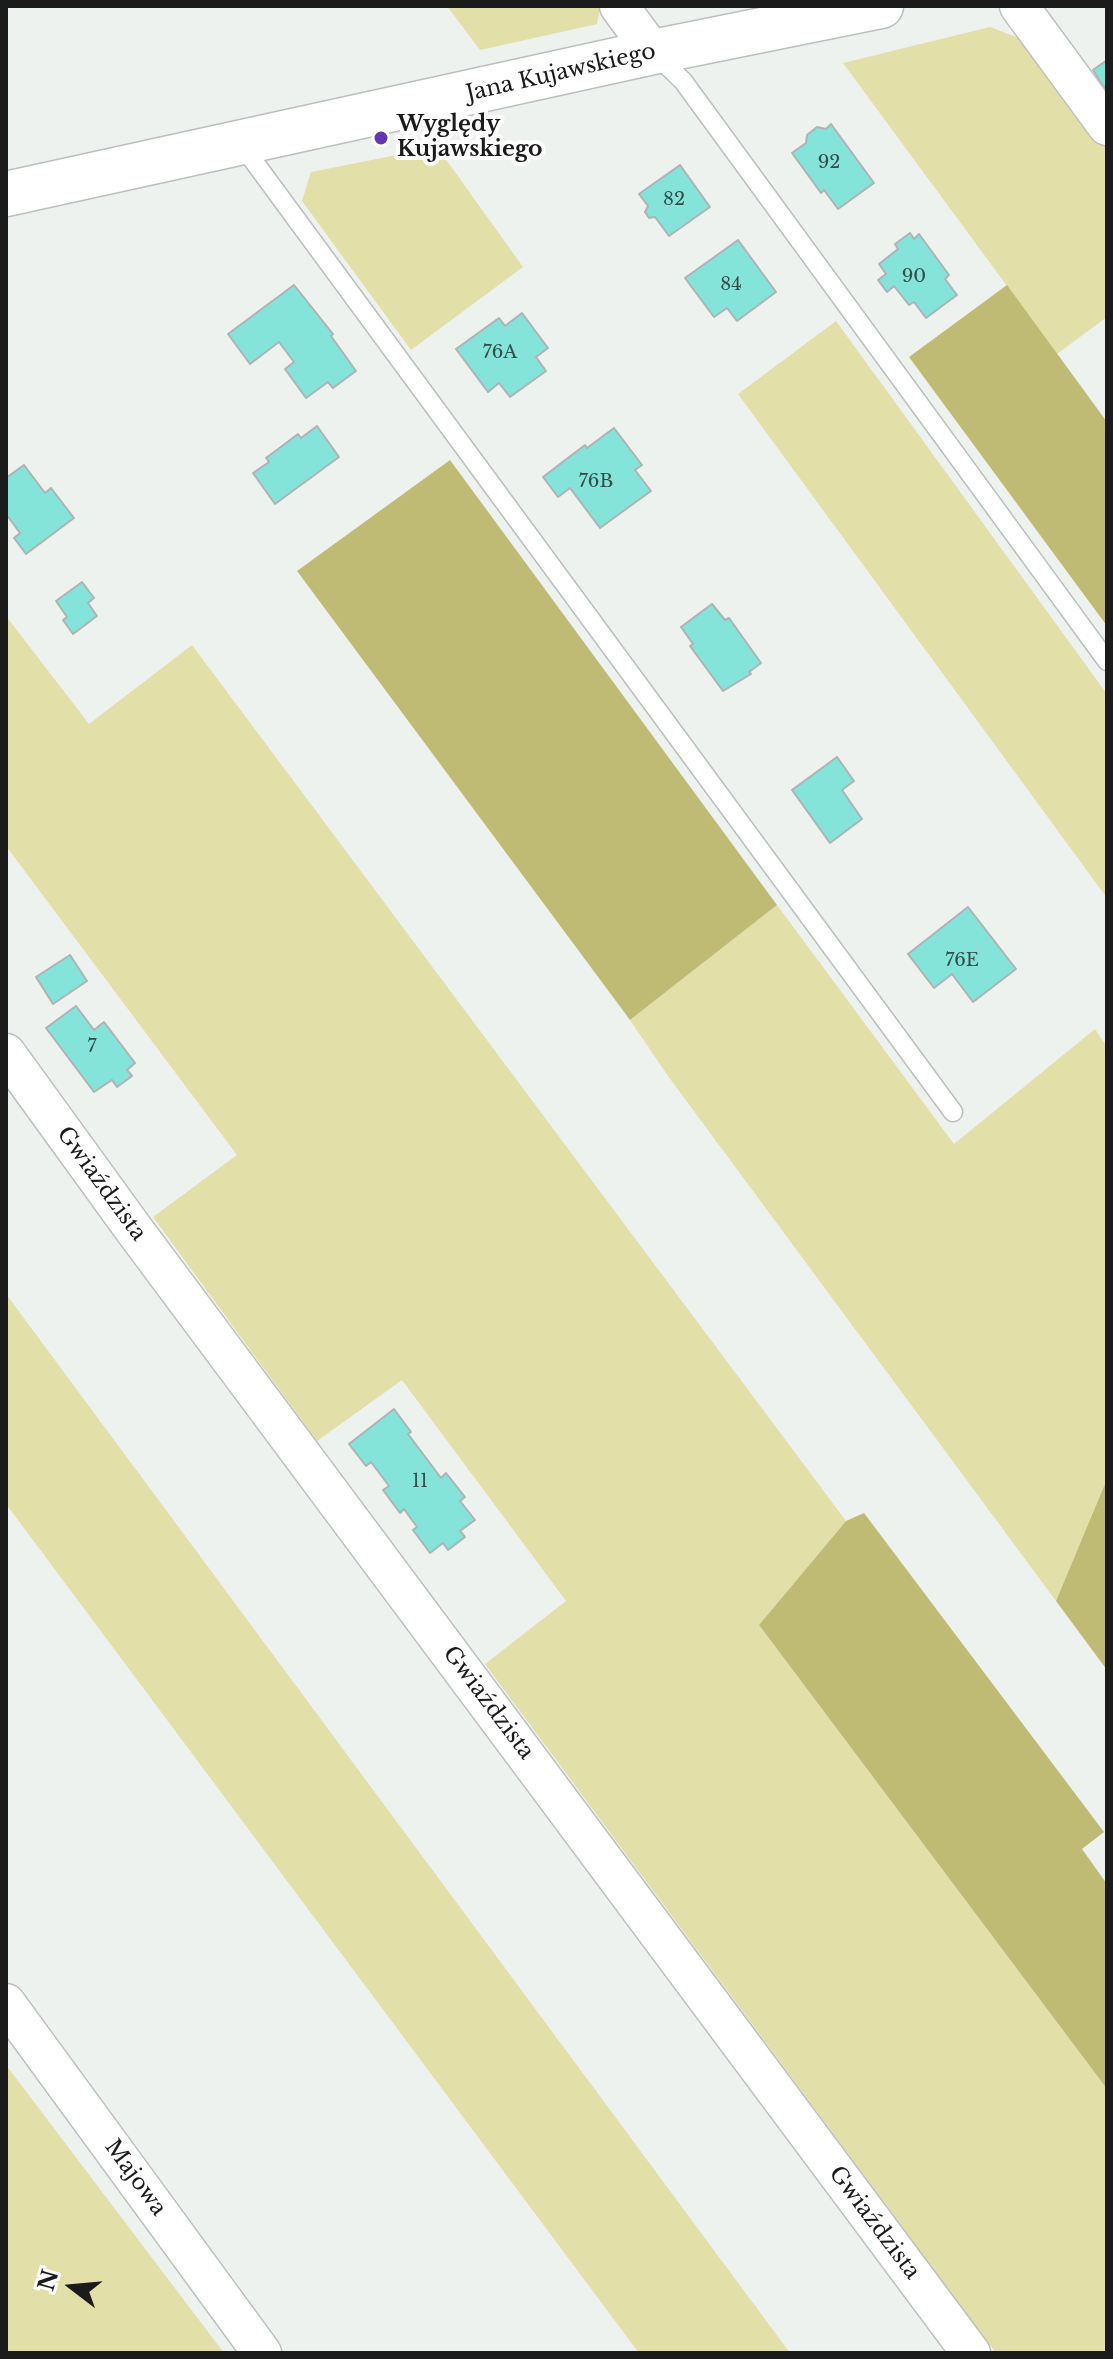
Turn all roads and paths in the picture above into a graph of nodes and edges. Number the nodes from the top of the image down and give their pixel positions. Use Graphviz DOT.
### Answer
graph roads {
  1 [pos="619,6"];
  2 [pos="881,6"];
  3 [pos="1019,6"];
  4 [pos="653,52"];
  5 [pos="1107,126"];
  6 [pos="241,144"];
  7 [pos="6,194"];
  8 [pos="1107,661"];
  9 [pos="6,1053"];
  10 [pos="953,1112"];
  11 [pos="6,2003"];
  12 [pos="262,2353"];
  13 [pos="971,2353"];
  1 -- 4 [label="street"];
  2 -- 4 [label="main road, Jana Kujawskiego"];
  3 -- 5 [label="street"];
  4 -- 6 [label="main road, Jana Kujawskiego"];
  4 -- 8 [label="lane"];
  6 -- 7 [label="main road, Jana Kujawskiego"];
  6 -- 10 [label="lane"];
  9 -- 13 [label="street, Gwiaździsta"];
  11 -- 12 [label="street, Majowa"];
}
